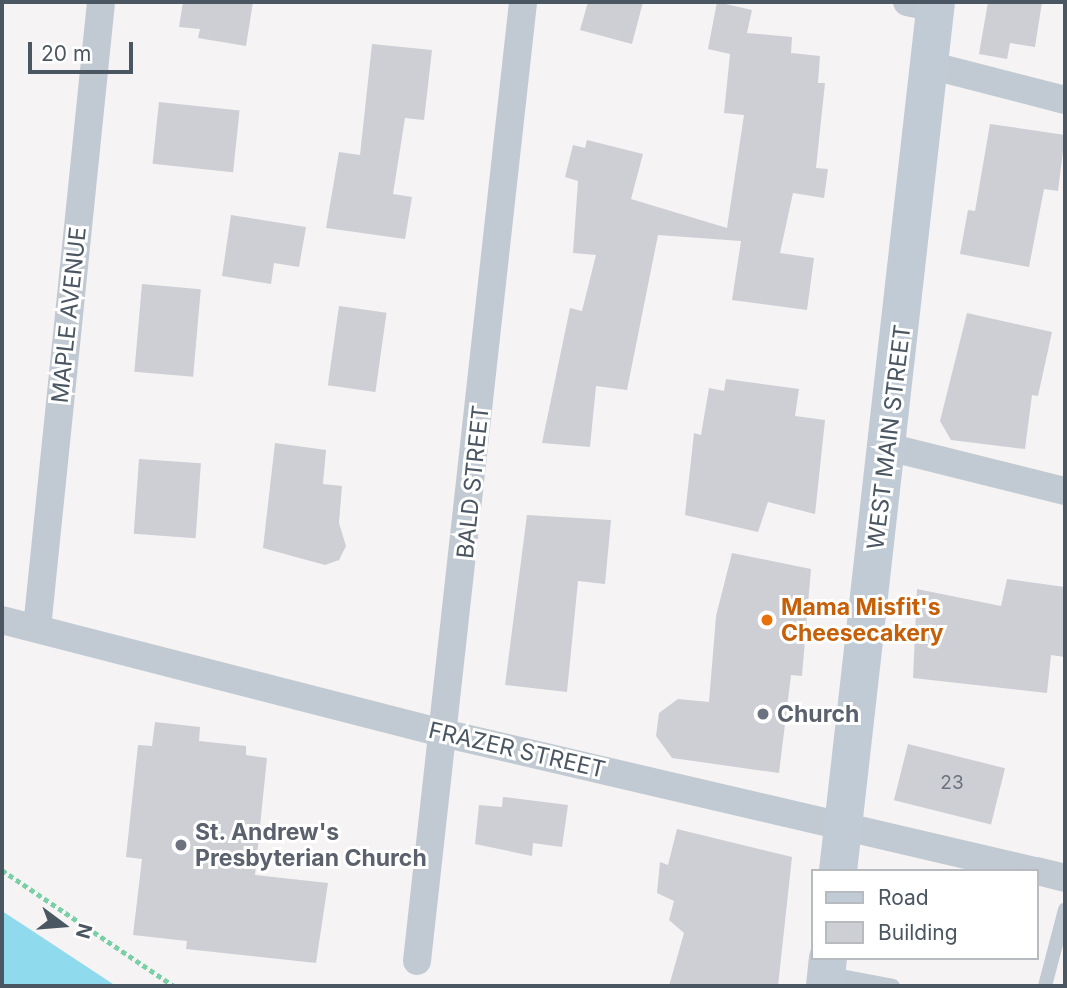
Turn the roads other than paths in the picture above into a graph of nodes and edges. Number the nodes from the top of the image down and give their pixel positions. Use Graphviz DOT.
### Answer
graph roads {
  1 [pos="101,2"];
  2 [pos="523,2"];
  3 [pos="926,4"];
  4 [pos="929,65"];
  5 [pos="1065,100"];
  6 [pos="888,447"];
  7 [pos="1065,491"];
  8 [pos="2,620"];
  9 [pos="37,628"];
  10 [pos="447,734"];
  11 [pos="842,825"];
  12 [pos="838,869"];
  13 [pos="1028,869"];
  14 [pos="1039,872"];
  15 [pos="1065,878"];
  16 [pos="1065,910"];
  17 [pos="417,961"];
  18 [pos="827,973"];
  19 [pos="893,986"];
  20 [pos="1045,986"];
  1 -- 9 [label="street, MAPLE AVENUE"];
  2 -- 10 [label="street, BALD STREET"];
  3 -- 4 [label="main road, WEST MAIN STREET"];
  4 -- 5 [label="street"];
  4 -- 6 [label="main road, WEST MAIN STREET"];
  6 -- 7 [label="street"];
  6 -- 11 [label="main road, WEST MAIN STREET"];
  8 -- 9 [label="street, FRAZER STREET"];
  9 -- 10 [label="street, FRAZER STREET"];
  10 -- 11 [label="street, FRAZER STREET"];
  10 -- 17 [label="street, BALD STREET"];
  11 -- 12 [label="main road, WEST MAIN STREET"];
  11 -- 13 [label="street, FRAZER STREET"];
  14 -- 15 [label="street, FRAZER STREET"];
  16 -- 20 [label="lane"];
  18 -- 19 [label="lane"];
}
